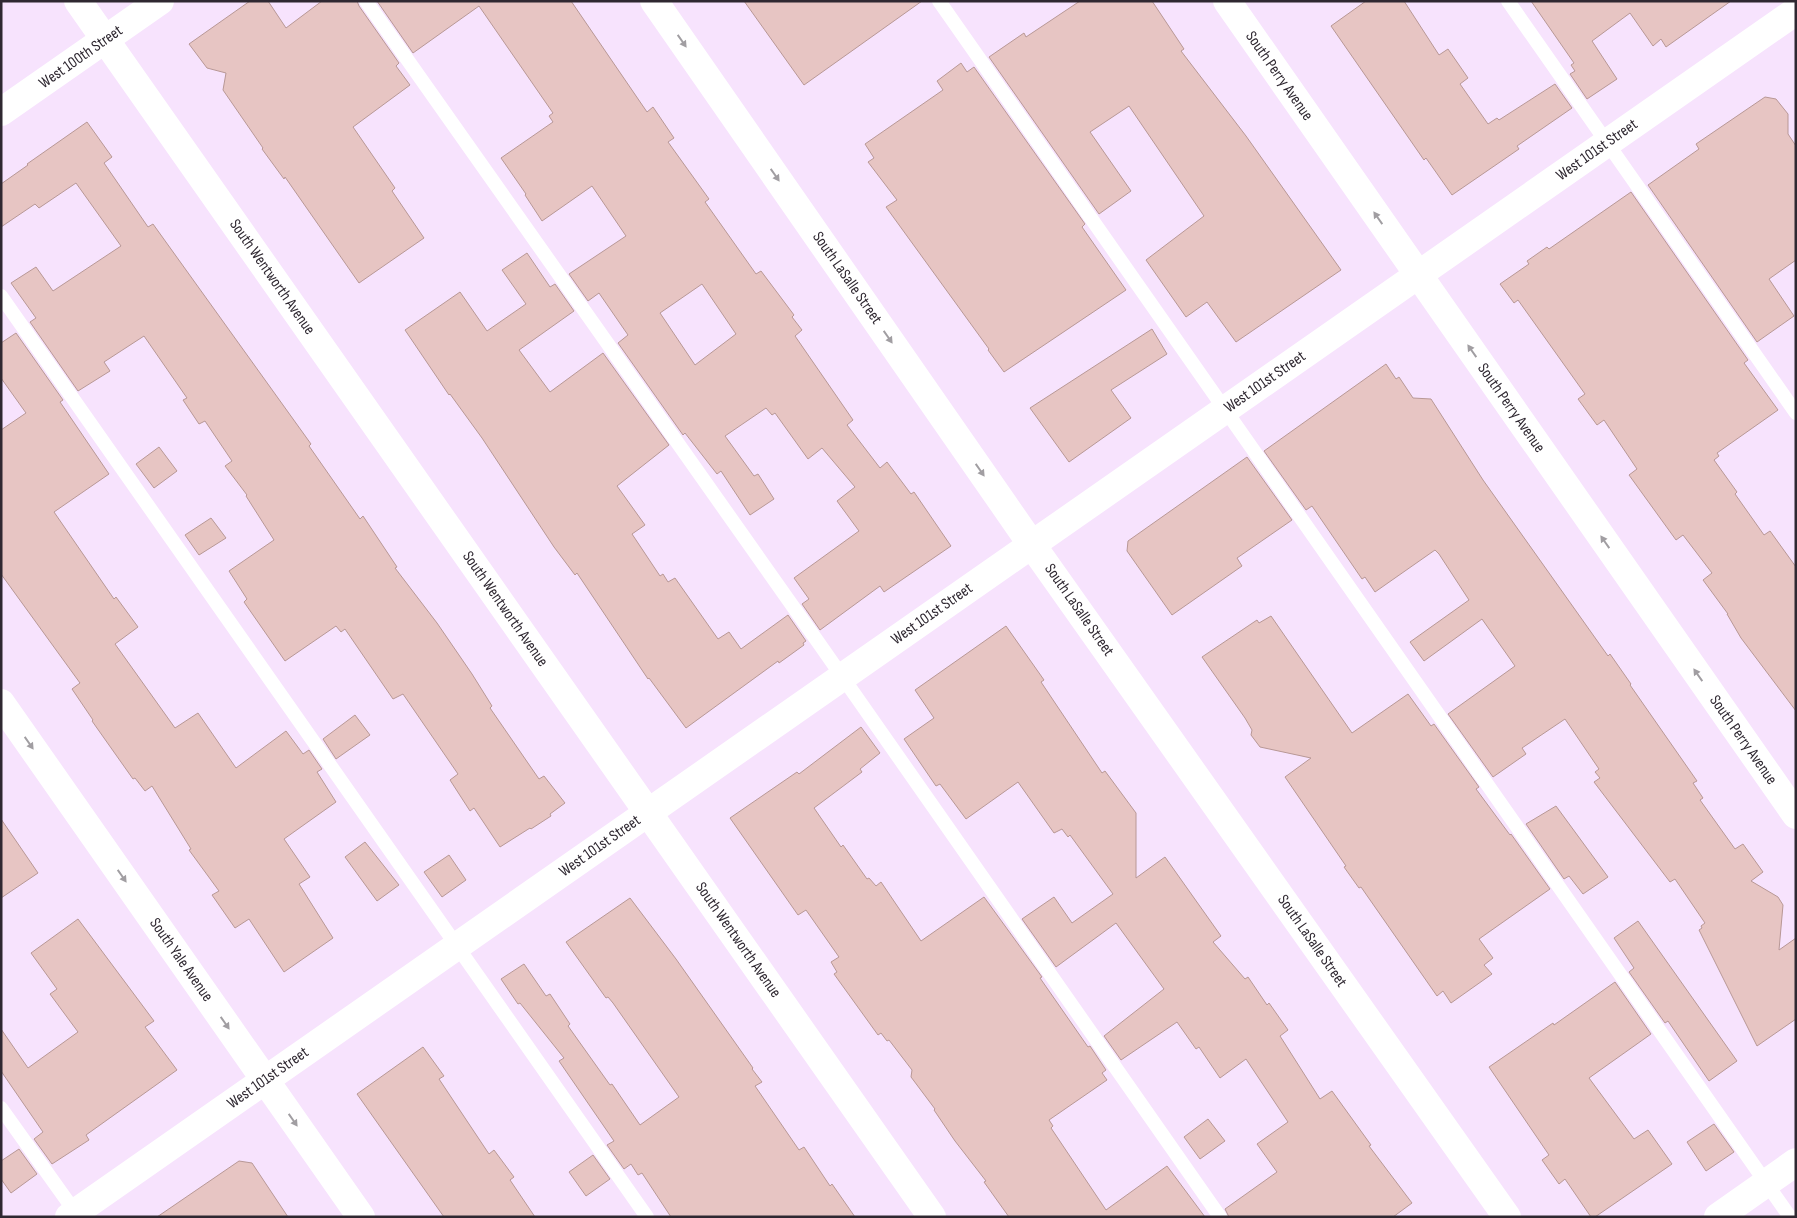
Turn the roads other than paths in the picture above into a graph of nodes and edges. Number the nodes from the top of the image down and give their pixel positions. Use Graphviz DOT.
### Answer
graph roads {
  1 [pos="78,1"];
  2 [pos="160,1"];
  3 [pos="366,1"];
  4 [pos="654,1"];
  5 [pos="939,1"];
  6 [pos="1227,1"];
  7 [pos="1508,1"];
  8 [pos="1796,12"];
  9 [pos="105,39"];
  10 [pos="1,112"];
  11 [pos="1607,143"];
  12 [pos="1418,275"];
  13 [pos="1,296"];
  14 [pos="1225,410"];
  15 [pos="1796,413"];
  16 [pos="1032,545"];
  17 [pos="842,677"];
  18 [pos="1,703"];
  19 [pos="648,812"];
  20 [pos="1796,815"];
  21 [pos="457,946"];
  22 [pos="265,1080"];
  23 [pos="1,1108"];
  24 [pos="1796,1162"];
  25 [pos="1766,1183"];
  26 [pos="74,1215"];
  27 [pos="361,1217"];
  28 [pos="647,1217"];
  29 [pos="932,1217"];
  30 [pos="1220,1217"];
  31 [pos="1507,1217"];
  32 [pos="1718,1217"];
  33 [pos="1790,1217"];
  1 -- 9 [label="street, South Wentworth Avenue"];
  2 -- 9 [label="street, West 100th Street"];
  3 -- 17 [label="lane"];
  4 -- 16 [label="street, South LaSalle Street, one-way"];
  5 -- 14 [label="lane"];
  12 -- 6 [label="street, South Perry Avenue, one-way"];
  7 -- 11 [label="lane"];
  8 -- 11 [label="street, West 101st Street"];
  9 -- 10 [label="street, West 100th Street"];
  9 -- 19 [label="street, South Wentworth Avenue"];
  11 -- 12 [label="street, West 101st Street"];
  11 -- 15 [label="lane"];
  12 -- 14 [label="street, West 101st Street"];
  20 -- 12 [label="street, South Perry Avenue, one-way"];
  13 -- 21 [label="lane"];
  14 -- 16 [label="street, West 101st Street"];
  14 -- 25 [label="lane"];
  16 -- 17 [label="street, West 101st Street"];
  16 -- 31 [label="street, South LaSalle Street"];
  17 -- 19 [label="street, West 101st Street"];
  17 -- 30 [label="lane"];
  18 -- 22 [label="street, South Yale Avenue, one-way"];
  19 -- 21 [label="street, West 101st Street"];
  19 -- 29 [label="street, South Wentworth Avenue"];
  21 -- 22 [label="street, West 101st Street"];
  21 -- 28 [label="lane"];
  22 -- 26 [label="street, West 101st Street"];
  22 -- 27 [label="street, South Yale Avenue, one-way"];
  23 -- 26 [label="lane"];
  24 -- 25 [label="street"];
  25 -- 32 [label="street"];
  25 -- 33 [label="lane"];
}
